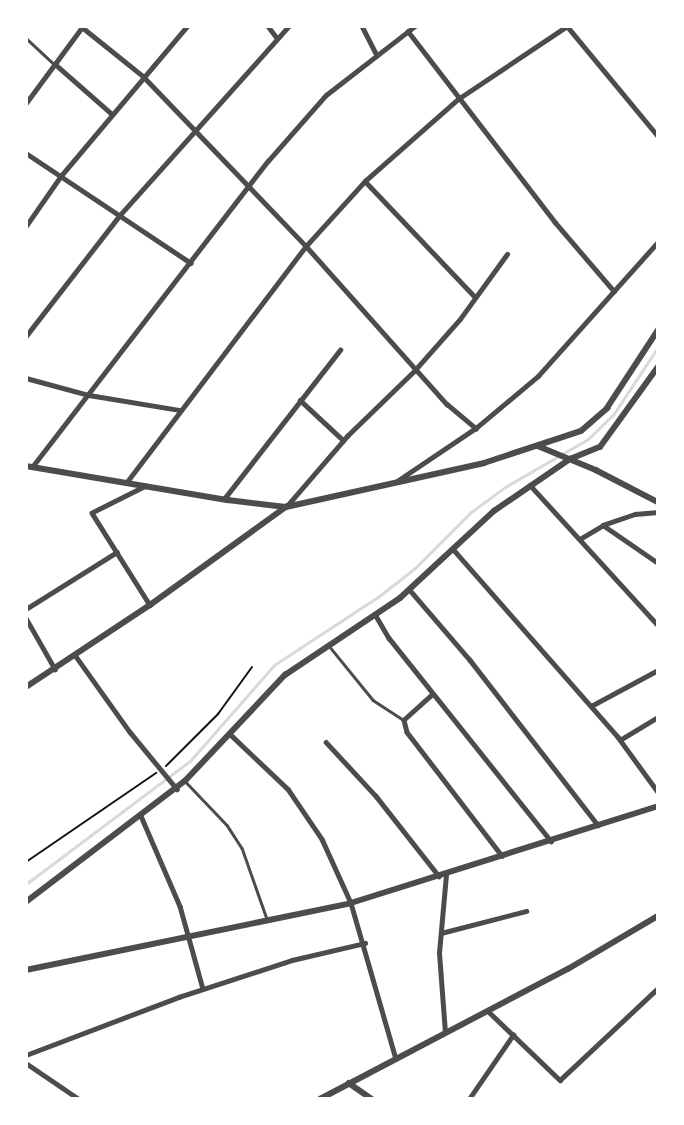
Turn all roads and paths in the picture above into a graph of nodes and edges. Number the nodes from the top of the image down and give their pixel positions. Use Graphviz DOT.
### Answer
graph roads {
  1 [pos="83,26"];
  2 [pos="187,26"];
  3 [pos="268,26"];
  4 [pos="290,26"];
  5 [pos="362,26"];
  6 [pos="415,26"];
  7 [pos="567,26"];
  8 [pos="408,30"];
  9 [pos="26,38"];
  10 [pos="277,38"];
  11 [pos="377,55"];
  12 [pos="55,64"];
  13 [pos="143,76"];
  14 [pos="458,99"];
  15 [pos="26,103"];
  16 [pos="112,114"];
  17 [pos="197,131"];
  18 [pos="658,136"];
  19 [pos="26,153"];
  20 [pos="60,177"];
  21 [pos="365,180"];
  22 [pos="249,186"];
  23 [pos="119,216"];
  24 [pos="26,226"];
  25 [pos="658,242"];
  26 [pos="306,246"];
  27 [pos="507,254"];
  28 [pos="191,263"];
  29 [pos="614,291"];
  30 [pos="475,297"];
  31 [pos="658,330"];
  32 [pos="26,336"];
  33 [pos="340,350"];
  34 [pos="658,367"];
  35 [pos="415,370"];
  36 [pos="26,378"];
  37 [pos="89,395"];
  38 [pos="300,400"];
  39 [pos="180,410"];
  40 [pos="476,428"];
  41 [pos="343,440"];
  42 [pos="538,446"];
  43 [pos="570,459"];
  44 [pos="29,466"];
  45 [pos="126,483"];
  46 [pos="394,483"];
  47 [pos="530,485"];
  48 [pos="146,486"];
  49 [pos="224,500"];
  50 [pos="658,502"];
  51 [pos="286,506"];
  52 [pos="658,512"];
  53 [pos="603,525"];
  54 [pos="580,539"];
  55 [pos="453,549"];
  56 [pos="117,552"];
  57 [pos="658,563"];
  58 [pos="409,590"];
  59 [pos="150,605"];
  60 [pos="26,609"];
  61 [pos="376,614"];
  62 [pos="26,618"];
  63 [pos="658,625"];
  64 [pos="327,643"];
  65 [pos="75,655"];
  66 [pos="252,667"];
  67 [pos="55,669"];
  68 [pos="658,670"];
  69 [pos="26,688"];
  70 [pos="433,694"];
  71 [pos="591,706"];
  72 [pos="658,717"];
  73 [pos="404,720"];
  74 [pos="231,735"];
  75 [pos="620,740"];
  76 [pos="326,742"];
  77 [pos="185,782"];
  78 [pos="177,789"];
  79 [pos="658,792"];
  80 [pos="658,806"];
  81 [pos="141,816"];
  82 [pos="598,825"];
  83 [pos="551,840"];
  84 [pos="502,856"];
  85 [pos="26,862"];
  86 [pos="442,875"];
  87 [pos="26,902"];
  88 [pos="351,902"];
  89 [pos="526,911"];
  90 [pos="658,916"];
  91 [pos="268,920"];
  92 [pos="441,933"];
  93 [pos="189,937"];
  94 [pos="365,943"];
  95 [pos="26,970"];
  96 [pos="658,988"];
  97 [pos="203,989"];
  98 [pos="488,1010"];
  99 [pos="445,1033"];
  100 [pos="513,1035"];
  101 [pos="26,1055"];
  102 [pos="396,1059"];
  103 [pos="26,1063"];
  104 [pos="349,1084"];
  105 [pos="79,1099"];
  106 [pos="320,1099"];
  107 [pos="372,1099"];
  108 [pos="469,1099"];
  1 -- 12 [label="street"];
  1 -- 13 [label="street"];
  2 -- 13 [label="street"];
  3 -- 10 [label="street"];
  4 -- 10 [label="street"];
  5 -- 11 [label="street"];
  6 -- 8 [label="street"];
  7 -- 14 [label="street"];
  7 -- 18 [label="street"];
  8 -- 11 [label="street"];
  8 -- 14 [label="street"];
  9 -- 12 [label="lane"];
  10 -- 17 [label="street"];
  11 -- 22 [label="street"];
  12 -- 15 [label="street"];
  12 -- 16 [label="street"];
  13 -- 16 [label="street"];
  13 -- 17 [label="street"];
  14 -- 21 [label="street"];
  14 -- 29 [label="street"];
  16 -- 20 [label="street"];
  17 -- 22 [label="street"];
  17 -- 23 [label="street"];
  19 -- 20 [label="street"];
  20 -- 23 [label="street"];
  20 -- 24 [label="street"];
  21 -- 26 [label="street"];
  21 -- 30 [label="street"];
  22 -- 26 [label="street"];
  22 -- 28 [label="street"];
  23 -- 28 [label="street"];
  23 -- 32 [label="street"];
  25 -- 29 [label="street"];
  26 -- 35 [label="street"];
  26 -- 39 [label="street"];
  27 -- 30 [label="street"];
  28 -- 37 [label="street"];
  29 -- 40 [label="street"];
  30 -- 35 [label="street"];
  31 -- 42 [label="street"];
  33 -- 38 [label="street"];
  34 -- 43 [label="street"];
  35 -- 40 [label="street"];
  35 -- 41 [label="street"];
  36 -- 37 [label="street"];
  37 -- 39 [label="street"];
  37 -- 44 [label="street"];
  38 -- 41 [label="street"];
  38 -- 49 [label="street"];
  39 -- 45 [label="street"];
  40 -- 46 [label="street"];
  41 -- 51 [label="street"];
  42 -- 43 [label="street"];
  42 -- 46 [label="street"];
  43 -- 47 [label="street"];
  43 -- 50 [label="street"];
  44 -- 45 [label="street"];
  45 -- 48 [label="street"];
  46 -- 51 [label="street"];
  47 -- 54 [label="street"];
  47 -- 55 [label="street"];
  48 -- 49 [label="street"];
  48 -- 56 [label="street"];
  49 -- 51 [label="street"];
  51 -- 59 [label="street"];
  52 -- 53 [label="street"];
  53 -- 54 [label="street"];
  53 -- 57 [label="street"];
  54 -- 63 [label="street"];
  55 -- 58 [label="street"];
  55 -- 71 [label="street"];
  56 -- 59 [label="street"];
  56 -- 60 [label="street"];
  58 -- 61 [label="street"];
  58 -- 82 [label="street"];
  59 -- 65 [label="street"];
  61 -- 64 [label="street"];
  61 -- 70 [label="street"];
  62 -- 67 [label="street"];
  64 -- 73 [label="lane"];
  64 -- 74 [label="street"];
  65 -- 67 [label="street"];
  65 -- 78 [label="street"];
  66 -- 85 [label="path"];
  67 -- 69 [label="street"];
  68 -- 71 [label="street"];
  70 -- 73 [label="street"];
  70 -- 83 [label="street"];
  71 -- 75 [label="street"];
  72 -- 75 [label="street"];
  73 -- 84 [label="street"];
  74 -- 77 [label="street"];
  74 -- 88 [label="street"];
  75 -- 79 [label="street"];
  76 -- 86 [label="street"];
  77 -- 78 [label="street"];
  77 -- 91 [label="lane"];
  78 -- 81 [label="street"];
  80 -- 82 [label="street"];
  81 -- 87 [label="street"];
  81 -- 93 [label="street"];
  82 -- 83 [label="street"];
  83 -- 84 [label="street"];
  84 -- 86 [label="street"];
  86 -- 88 [label="street"];
  86 -- 92 [label="street"];
  88 -- 91 [label="street"];
  88 -- 94 [label="street"];
  89 -- 92 [label="street"];
  90 -- 98 [label="street"];
  91 -- 93 [label="street"];
  92 -- 99 [label="street"];
  93 -- 95 [label="street"];
  93 -- 97 [label="street"];
  94 -- 97 [label="street"];
  94 -- 102 [label="street"];
  96 -- 100 [label="street"];
  97 -- 101 [label="street"];
  98 -- 99 [label="street"];
  98 -- 100 [label="street"];
  99 -- 102 [label="street"];
  100 -- 108 [label="street"];
  102 -- 104 [label="street"];
  103 -- 105 [label="street"];
  104 -- 106 [label="street"];
  104 -- 107 [label="street"];
}
